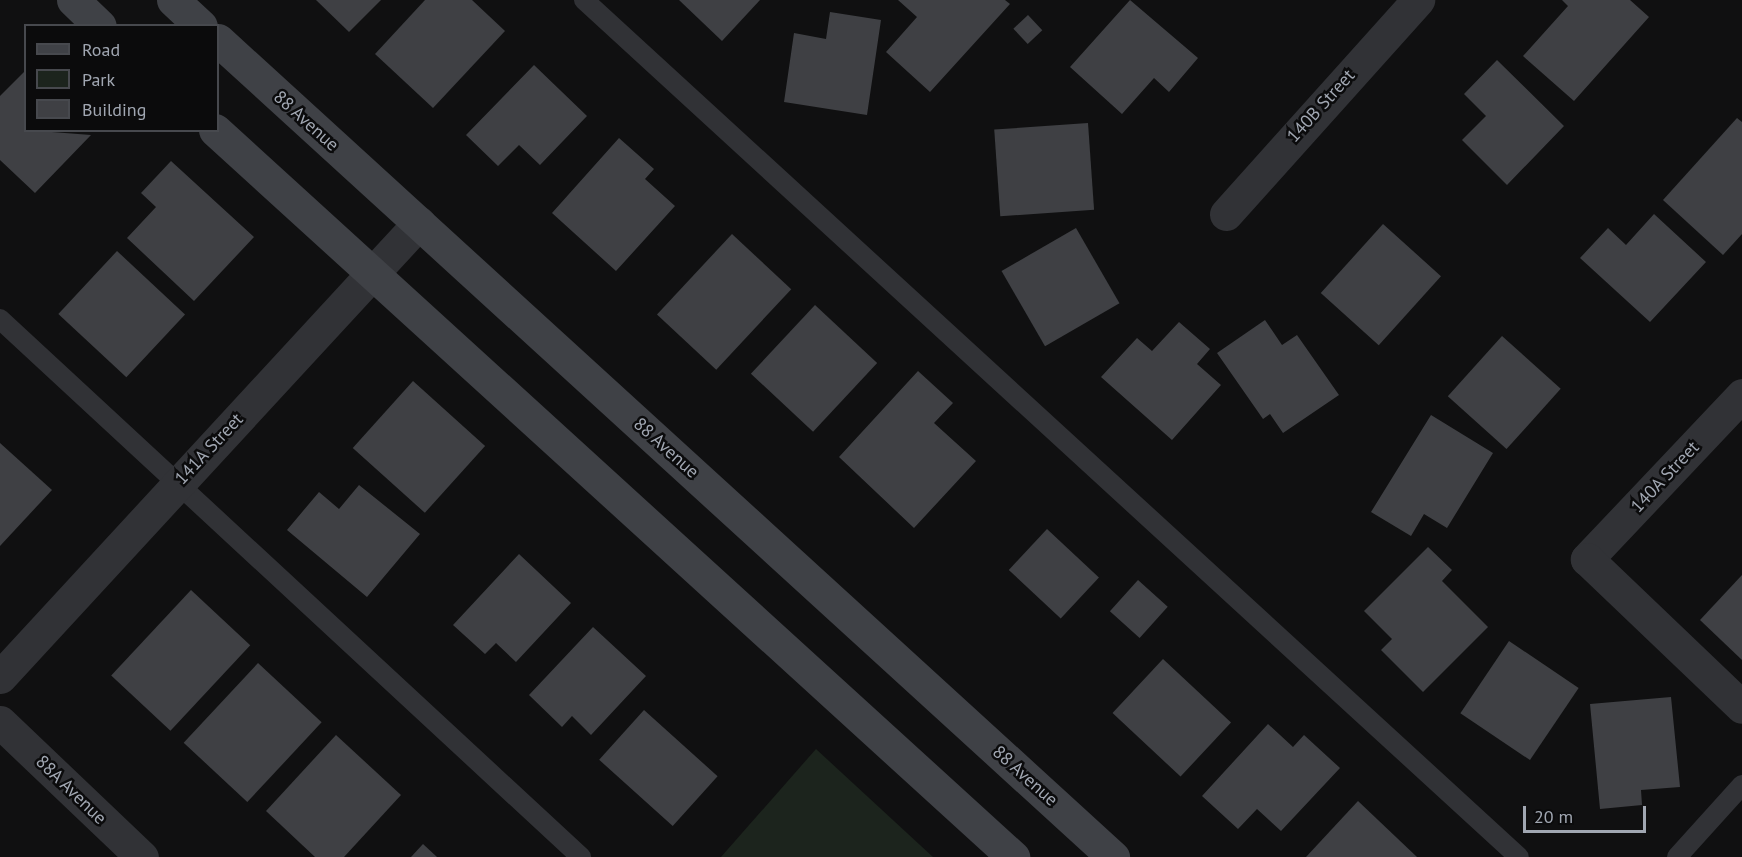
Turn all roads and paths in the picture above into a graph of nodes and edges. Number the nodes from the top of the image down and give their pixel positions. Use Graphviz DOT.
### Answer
graph roads {
  1 [pos="73,0"];
  2 [pos="173,0"];
  3 [pos="584,0"];
  4 [pos="1418,0"];
  5 [pos="98,24"];
  6 [pos="199,24"];
  7 [pos="219,41"];
  8 [pos="217,132"];
  9 [pos="1226,214"];
  10 [pos="419,223"];
  11 [pos="371,273"];
  12 [pos="0,319"];
  13 [pos="1742,396"];
  14 [pos="179,482"];
  15 [pos="0,677"];
  16 [pos="1742,707"];
  17 [pos="0,722"];
  18 [pos="1742,785"];
  19 [pos="142,857"];
  20 [pos="581,857"];
  21 [pos="1013,857"];
  22 [pos="1113,857"];
  23 [pos="1519,857"];
  24 [pos="1677,857"];
  1 -- 5 [label="main road"];
  2 -- 6 [label="main road"];
  3 -- 23 [label="lane"];
  4 -- 9 [label="street, 140B Street"];
  7 -- 10 [label="main road, 88 Avenue"];
  8 -- 11 [label="main road"];
  10 -- 11 [label="street, 141A Street"];
  10 -- 22 [label="main road, 88 Avenue"];
  11 -- 14 [label="street, 141A Street"];
  11 -- 21 [label="main road"];
  12 -- 14 [label="lane"];
  13 -- 16 [label="street, 140A Street"];
  14 -- 15 [label="street, 141A Street"];
  14 -- 20 [label="lane"];
  17 -- 19 [label="street, 88A Avenue"];
  18 -- 24 [label="lane"];
}
